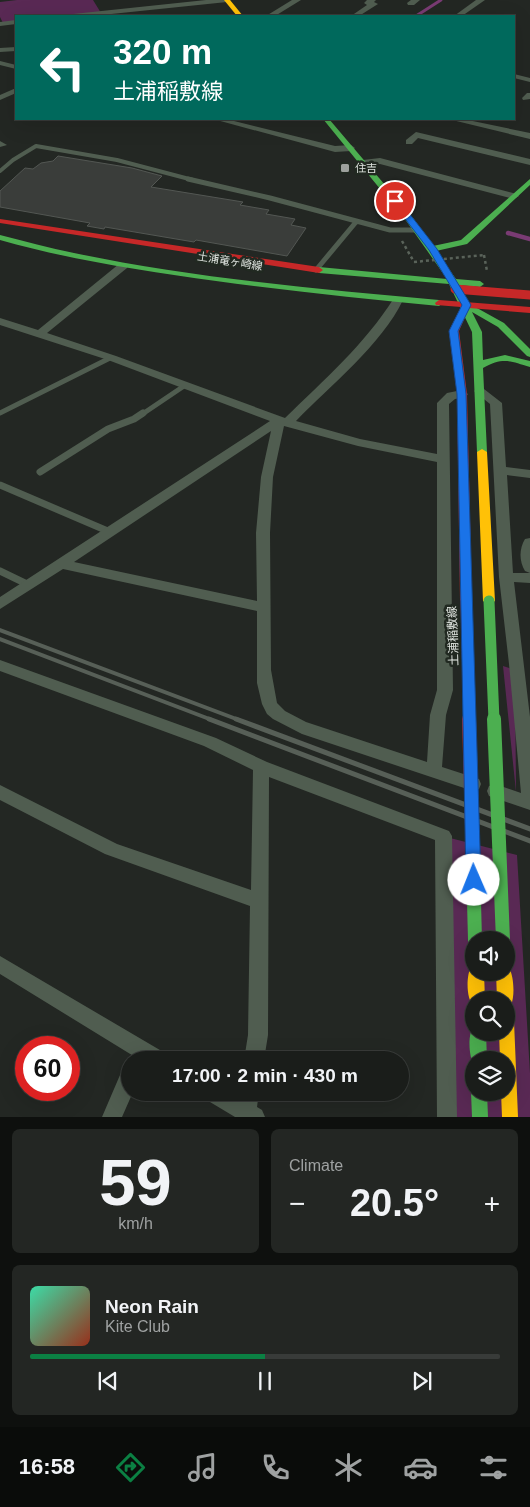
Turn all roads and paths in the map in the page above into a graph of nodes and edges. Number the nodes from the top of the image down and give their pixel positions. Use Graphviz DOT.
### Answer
graph roads {
  1 [pos="227,0"];
  2 [pos="297,0"];
  3 [pos="372,0"];
  4 [pos="481,0"];
  5 [pos="84,15"];
  6 [pos="239,15"];
  7 [pos="272,15"];
  8 [pos="356,15"];
  9 [pos="458,15"];
  10 [pos="15,22"];
  11 [pos="0,24"];
  12 [pos="15,48"];
  13 [pos="0,50"];
  14 [pos="0,63"];
  15 [pos="15,67"];
  16 [pos="515,76"];
  17 [pos="530,80"];
  18 [pos="15,90"];
  19 [pos="0,98"];
  20 [pos="221,120"];
  21 [pos="327,120"];
  22 [pos="457,120"];
  23 [pos="530,136"];
  24 [pos="409,142"];
  25 [pos="351,148"];
  26 [pos="530,162"];
  27 [pos="363,163"];
  28 [pos="0,171"];
  29 [pos="530,181"];
  30 [pos="514,196"];
  31 [pos="0,222"];
  32 [pos="356,222"];
  33 [pos="419,230"];
  34 [pos="0,236"];
  35 [pos="401,239"];
  36 [pos="433,249"];
  37 [pos="117,252"];
  38 [pos="124,266"];
  39 [pos="316,270"];
  40 [pos="487,273"];
  41 [pos="530,288"];
  42 [pos="458,294"];
  43 [pos="530,295"];
  44 [pos="398,300"];
  45 [pos="530,304"];
  46 [pos="530,310"];
  47 [pos="0,321"];
  48 [pos="39,334"];
  49 [pos="530,354"];
  50 [pos="110,358"];
  51 [pos="530,364"];
  52 [pos="480,366"];
  53 [pos="184,386"];
  54 [pos="480,391"];
  55 [pos="462,394"];
  56 [pos="0,414"];
  57 [pos="283,421"];
  58 [pos="443,460"];
  59 [pos="499,470"];
  60 [pos="40,472"];
  61 [pos="530,474"];
  62 [pos="0,485"];
  63 [pos="110,532"];
  64 [pos="530,542"];
  65 [pos="504,555"];
  66 [pos="529,562"];
  67 [pos="61,564"];
  68 [pos="0,571"];
  69 [pos="506,577"];
  70 [pos="530,578"];
  71 [pos="29,584"];
  72 [pos="0,604"];
  73 [pos="263,607"];
  74 [pos="0,665"];
  75 [pos="261,767"];
  76 [pos="434,771"];
  77 [pos="0,792"];
  78 [pos="530,798"];
  79 [pos="530,803"];
  80 [pos="259,901"];
  81 [pos="475,931"];
  82 [pos="503,931"];
  83 [pos="0,964"];
  84 [pos="507,1041"];
  85 [pos="132,1051"];
  86 [pos="255,1051"];
  87 [pos="121,1096"];
  88 [pos="226,1101"];
  89 [pos="249,1101"];
  90 [pos="480,1101"];
  91 [pos="248,1116"];
  92 [pos="112,1117"];
  93 [pos="447,1117"];
  94 [pos="480,1117"];
  95 [pos="510,1117"];
  1 -- 5 [label="street"];
  1 -- 6 [label="main road"];
  2 -- 7 [label="street"];
  3 -- 8 [label="street"];
  4 -- 9 [label="street"];
  10 -- 11 [label="street"];
  12 -- 13 [label="street"];
  14 -- 15 [label="street"];
  16 -- 17 [label="street"];
  18 -- 19 [label="street"];
  20 -- 25 [label="street"];
  21 -- 25 [label="main road"];
  22 -- 23 [label="street"];
  24 -- 26 [label="street"];
  25 -- 27 [label="main road"];
  27 -- 30 [label="street"];
  27 -- 33 [label="main road"];
  28 -- 32 [label="lane"];
  29 -- 30 [label="main road"];
  30 -- 36 [label="main road"];
  31 -- 37 [label="main road, 土浦竜ヶ崎線"];
  31 -- 39 [label="main road"];
  32 -- 33 [label="lane"];
  32 -- 39 [label="lane"];
  33 -- 36 [label="main road"];
  34 -- 37 [label="main road, 土浦竜ヶ崎線"];
  34 -- 38 [label="main road"];
  35 -- 40 [label="path, bridge"];
  36 -- 42 [label="main road"];
  37 -- 42 [label="main road, 土浦竜ヶ崎線"];
  38 -- 44 [label="main road"];
  38 -- 48 [label="street"];
  39 -- 42 [label="main road"];
  41 -- 42 [label="main road"];
  42 -- 43 [label="main road, bridge"];
  42 -- 44 [label="main road"];
  42 -- 45 [label="main road"];
  42 -- 46 [label="main road"];
  42 -- 49 [label="main road"];
  42 -- 52 [label="main road"];
  42 -- 55 [label="main road, 土浦稲敷線"];
  44 -- 57 [label="street"];
  47 -- 48 [label="street"];
  48 -- 50 [label="street"];
  50 -- 53 [label="street"];
  50 -- 56 [label="lane"];
  51 -- 52 [label="main road"];
  52 -- 54 [label="main road"];
  53 -- 57 [label="street"];
  53 -- 60 [label="lane"];
  54 -- 59 [label="street"];
  54 -- 82 [label="main road, bridge"];
  55 -- 58 [label="street"];
  55 -- 81 [label="main road, 土浦稲敷線, bridge"];
  57 -- 58 [label="street"];
  57 -- 63 [label="street"];
  57 -- 73 [label="street"];
  58 -- 76 [label="street"];
  59 -- 61 [label="street"];
  59 -- 65 [label="street"];
  62 -- 63 [label="lane"];
  63 -- 67 [label="street"];
  64 -- 66 [label="street"];
  65 -- 66 [label="street"];
  65 -- 69 [label="street"];
  67 -- 71 [label="street"];
  67 -- 73 [label="street"];
  68 -- 71 [label="lane"];
  69 -- 70 [label="street"];
  69 -- 78 [label="street"];
  71 -- 72 [label="street"];
  73 -- 76 [label="street"];
  74 -- 75 [label="street"];
  75 -- 80 [label="street"];
  75 -- 93 [label="street"];
  76 -- 79 [label="street"];
  77 -- 80 [label="street"];
  80 -- 86 [label="street"];
  83 -- 85 [label="street"];
  84 -- 95 [label="main road"];
  87 -- 92 [label="street"];
  88 -- 91 [label="street"];
  89 -- 91 [label="street"];
  90 -- 94 [label="main road"];
}
